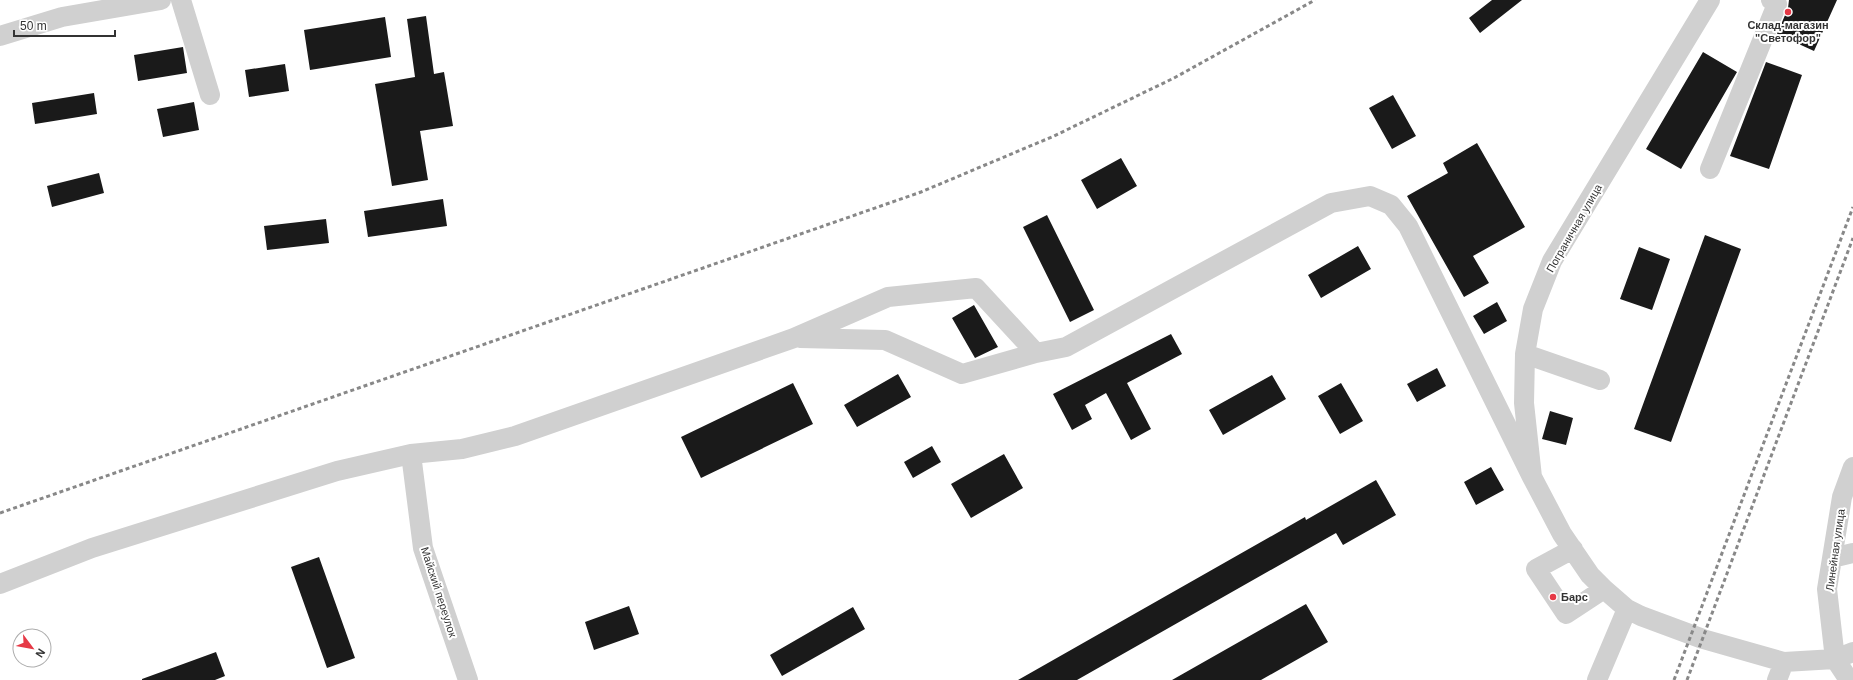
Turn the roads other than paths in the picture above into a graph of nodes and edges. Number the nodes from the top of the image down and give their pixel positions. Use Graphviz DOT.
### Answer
graph roads {
  1 [pos="162,0"];
  2 [pos="181,0"];
  3 [pos="1710,0"];
  4 [pos="1771,0"];
  5 [pos="0,36"];
  6 [pos="210,95"];
  7 [pos="1710,169"];
  8 [pos="794,338"];
  9 [pos="1036,353"];
  10 [pos="1525,354"];
  11 [pos="1600,380"];
  12 [pos="411,454"];
  13 [pos="1853,467"];
  14 [pos="1532,477"];
  15 [pos="1573,549"];
  16 [pos="1853,553"];
  17 [pos="1832,558"];
  18 [pos="0,584"];
  19 [pos="1604,589"];
  20 [pos="1627,609"];
  21 [pos="1844,655"];
  22 [pos="1780,671"];
  23 [pos="468,680"];
  24 [pos="1597,680"];
  25 [pos="1849,680"];
  1 -- 5 [label="street"];
  2 -- 6 [label="street"];
  3 -- 10 [label="street, Пограничная улица"];
  4 -- 7 [label="street"];
  8 -- 9 [label="street"];
  8 -- 9 [label="street"];
  8 -- 12 [label="street"];
  9 -- 14 [label="street"];
  10 -- 11 [label="street"];
  10 -- 14 [label="street, Пограничная улица"];
  12 -- 18 [label="street"];
  12 -- 23 [label="street, Майский переулок"];
  13 -- 17 [label="street, Линейная улица"];
  14 -- 15 [label="street, Пограничная улица"];
  15 -- 19 [label="street, Пограничная улица"];
  15 -- 19 [label="street"];
  16 -- 17 [label="street"];
  17 -- 21 [label="street, Линейная улица"];
  19 -- 20 [label="street, Пограничная улица"];
  20 -- 22 [label="street, Пограничная улица"];
  20 -- 24 [label="street"];
  21 -- 22 [label="street, Пограничная улица"];
  21 -- 25 [label="street"];
}
